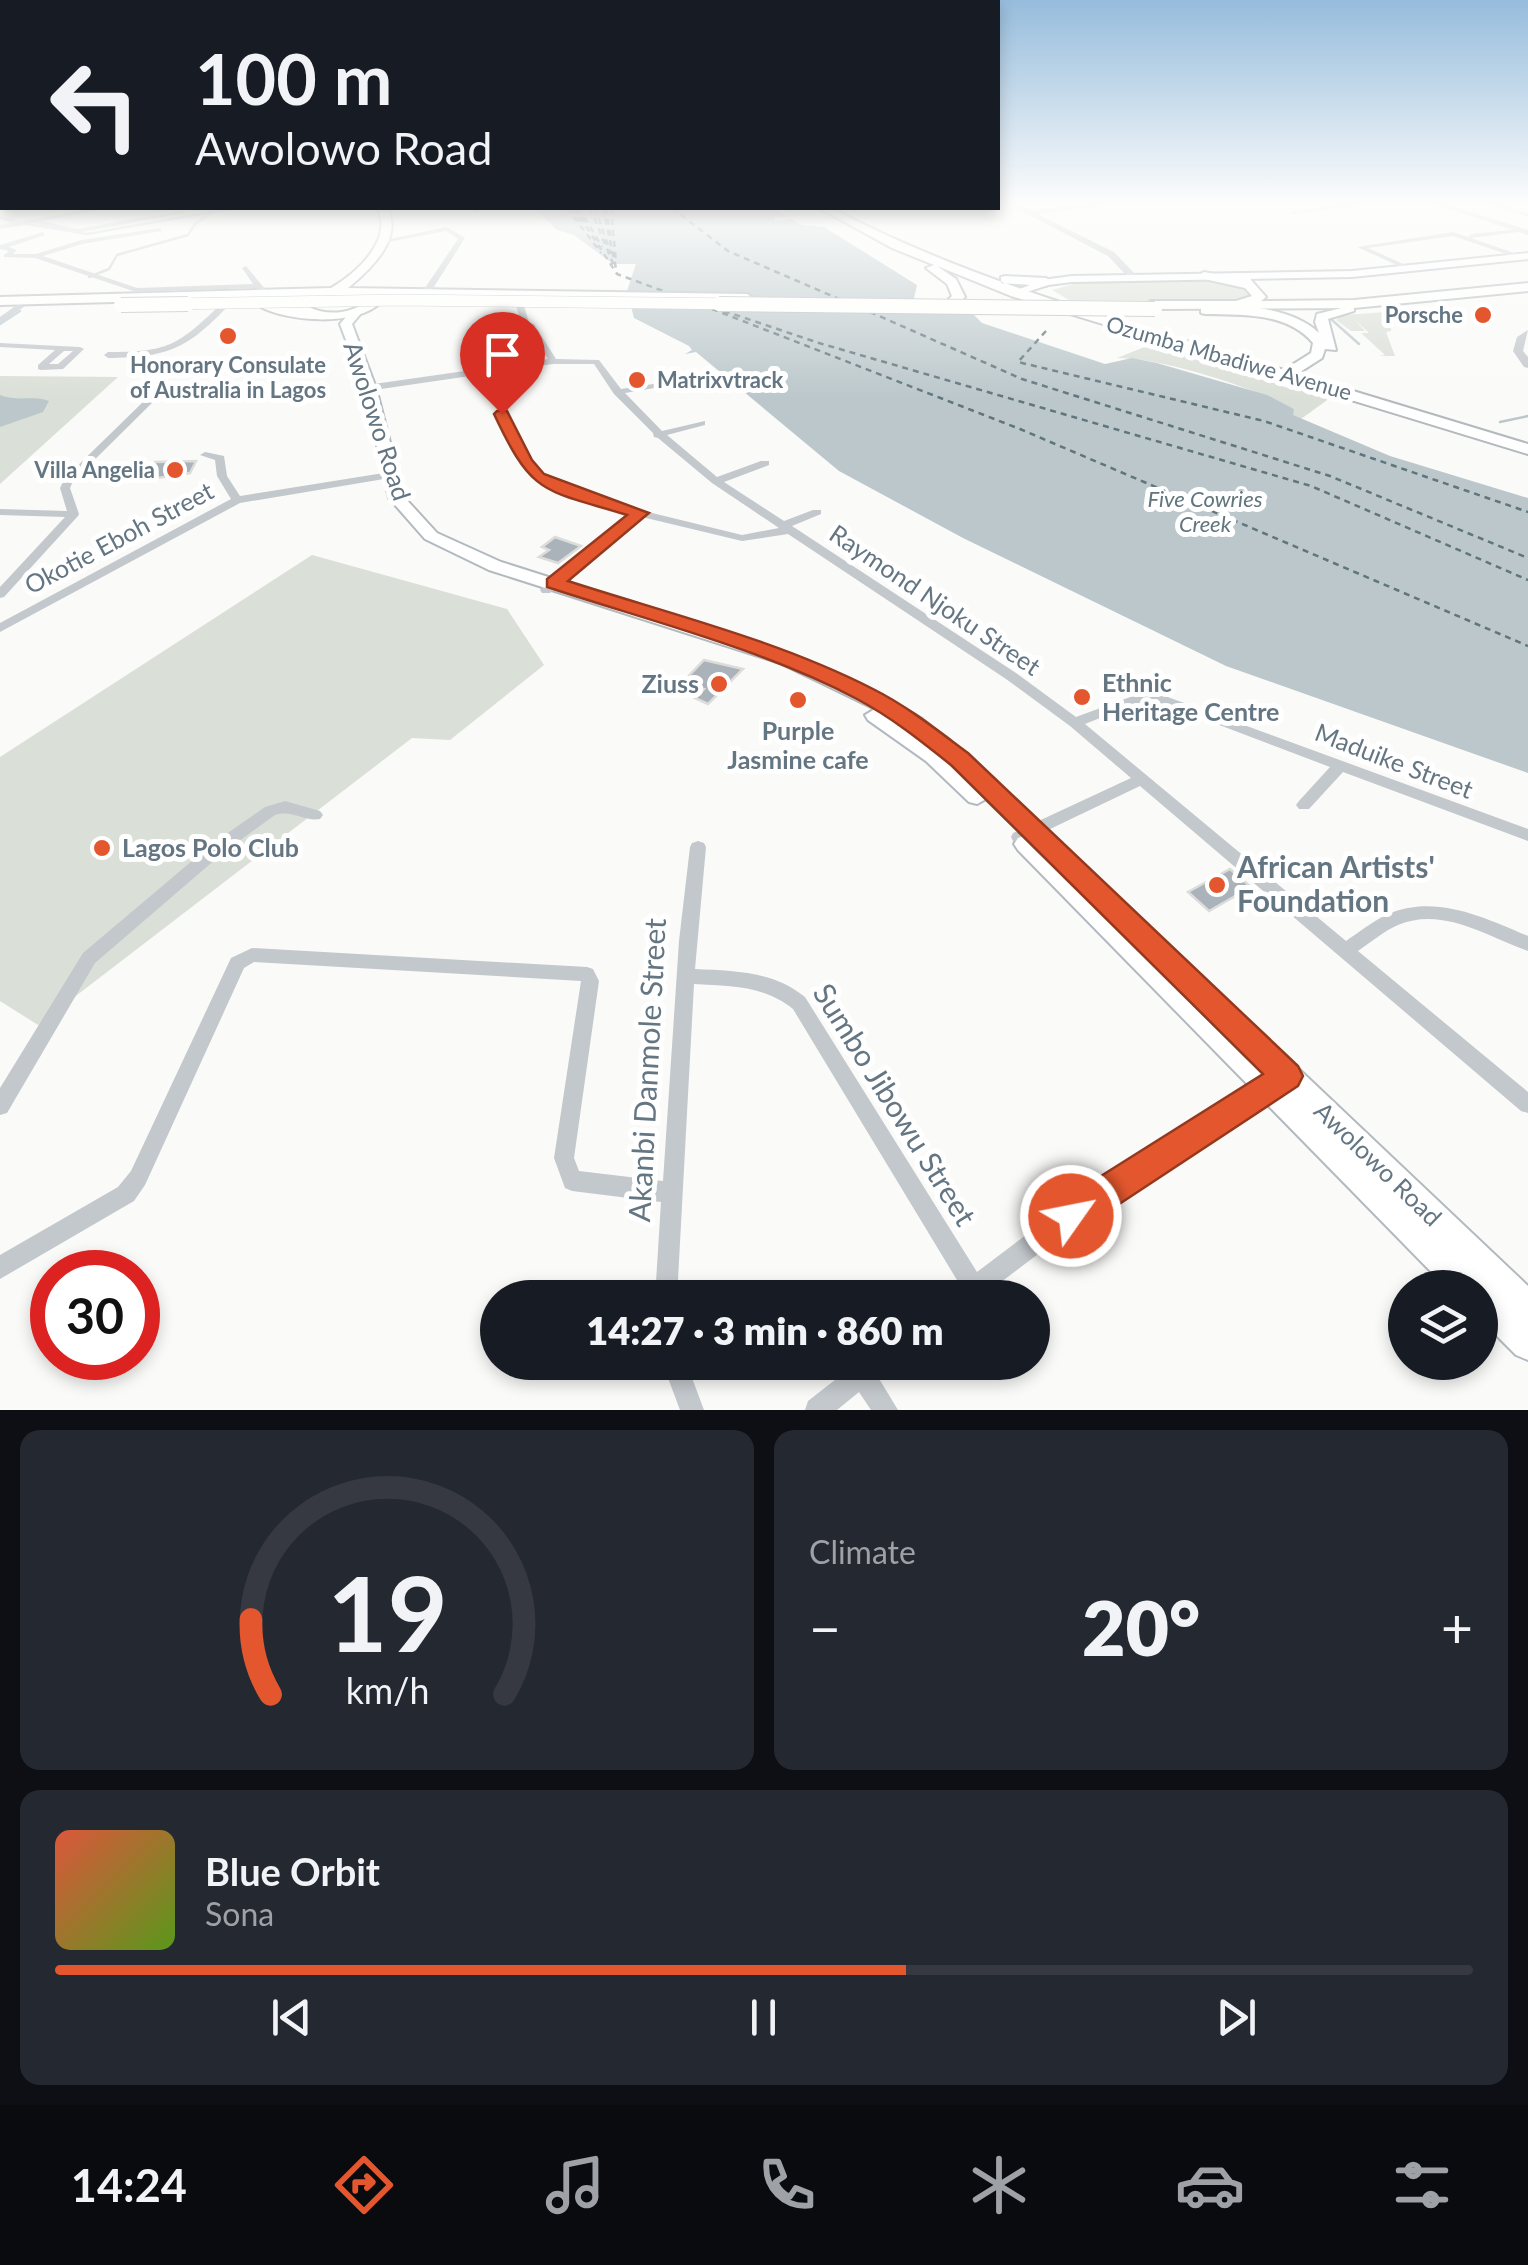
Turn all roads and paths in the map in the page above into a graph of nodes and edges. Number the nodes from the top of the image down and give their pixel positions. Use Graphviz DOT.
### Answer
graph roads {
  1 [pos="71,268"];
  2 [pos="246,268"];
  3 [pos="363,268"];
  4 [pos="370,268"];
  5 [pos="442,268"];
  6 [pos="927,268"];
  7 [pos="952,268"];
  8 [pos="965,268"];
  9 [pos="1124,268"];
  10 [pos="1421,268"];
  11 [pos="1410,269"];
  12 [pos="978,273"];
  13 [pos="1132,276"];
  14 [pos="1204,276"];
  15 [pos="1248,280"];
  16 [pos="1050,282"];
  17 [pos="262,290"];
  18 [pos="427,290"];
  19 [pos="1528,290"];
  20 [pos="458,291"];
  21 [pos="329,292"];
  22 [pos="366,292"];
  23 [pos="1022,292"];
  24 [pos="404,298"];
  25 [pos="641,299"];
  26 [pos="952,302"];
  27 [pos="22,303"];
  28 [pos="0,304"];
  29 [pos="1069,304"];
  30 [pos="381,305"];
  31 [pos="444,306"];
  32 [pos="520,306"];
  33 [pos="1323,306"];
  34 [pos="223,307"];
  35 [pos="1153,307"];
  36 [pos="1199,308"];
  37 [pos="1350,308"];
  38 [pos="361,311"];
  39 [pos="315,314"];
  40 [pos="0,321"];
  41 [pos="519,325"];
  42 [pos="531,326"];
  43 [pos="1528,333"];
  44 [pos="0,345"];
  45 [pos="62,349"];
  46 [pos="1221,350"];
  47 [pos="108,355"];
  48 [pos="1317,357"];
  49 [pos="553,361"];
  50 [pos="1528,365"];
  51 [pos="486,370"];
  52 [pos="1294,374"];
  53 [pos="663,384"];
  54 [pos="365,388"];
  55 [pos="617,392"];
  56 [pos="146,403"];
  57 [pos="1428,411"];
  58 [pos="702,422"];
  59 [pos="658,435"];
  60 [pos="1528,446"];
  61 [pos="205,455"];
  62 [pos="766,463"];
  63 [pos="385,476"];
  64 [pos="716,481"];
  65 [pos="237,500"];
  66 [pos="0,512"];
  67 [pos="818,512"];
  68 [pos="640,513"];
  69 [pos="74,514"];
  70 [pos="785,528"];
  71 [pos="550,586"];
  72 [pos="0,594"];
  73 [pos="0,628"];
  74 [pos="1075,724"];
  75 [pos="1340,765"];
  76 [pos="1141,779"];
  77 [pos="1304,805"];
  78 [pos="315,815"];
  79 [pos="1025,834"];
  80 [pos="1528,835"];
  81 [pos="698,847"];
  82 [pos="1528,944"];
  83 [pos="1346,950"];
  84 [pos="686,976"];
  85 [pos="1278,1082"];
  86 [pos="1528,1104"];
  87 [pos="0,1106"];
  88 [pos="674,1193"];
  89 [pos="0,1268"];
  90 [pos="1454,1270"];
  91 [pos="667,1280"];
  92 [pos="960,1280"];
  93 [pos="983,1280"];
  94 [pos="1528,1309"];
  95 [pos="1498,1314"];
  96 [pos="1528,1343"];
  97 [pos="681,1380"];
  98 [pos="856,1380"];
  99 [pos="874,1380"];
  100 [pos="692,1410"];
  101 [pos="817,1410"];
  102 [pos="886,1410"];
  1 -- 17 [label="street"];
  2 -- 17 [label="street"];
  3 -- 21 [label="main road"];
  4 -- 22 [label="main road"];
  5 -- 18 [label="street"];
  6 -- 26 [label="main road"];
  7 -- 23 [label="main road, Ozumba Mbadiwe Avenue"];
  8 -- 12 [label="main road, Ozumba Mbadiwe Avenue"];
  9 -- 13 [label="street"];
  10 -- 11 [label="main road"];
  11 -- 15 [label="main road"];
  12 -- 16 [label="main road"];
  12 -- 23 [label="main road, Ozumba Mbadiwe Avenue"];
  13 -- 14 [label="main road"];
  13 -- 16 [label="main road"];
  14 -- 15 [label="main road"];
  15 -- 33 [label="main road"];
  15 -- 36 [label="main road"];
  16 -- 23 [label="main road"];
  16 -- 29 [label="main road"];
  17 -- 21 [label="main road"];
  17 -- 27 [label="main road"];
  18 -- 20 [label="street"];
  18 -- 22 [label="street"];
  19 -- 33 [label="main road"];
  19 -- 37 [label="main road"];
  21 -- 22 [label="main road"];
  21 -- 39 [label="main road"];
  22 -- 24 [label="main road"];
  22 -- 38 [label="main road"];
  23 -- 29 [label="main road, Ozumba Mbadiwe Avenue"];
  23 -- 52 [label="main road, Ozumba Mbadiwe Avenue"];
  24 -- 25 [label="main road, bridge"];
  24 -- 30 [label="main road"];
  25 -- 26 [label="main road, bridge"];
  25 -- 27 [label="main road, bridge"];
  25 -- 35 [label="main road, bridge"];
  26 -- 35 [label="main road, bridge"];
  27 -- 28 [label="main road"];
  27 -- 34 [label="main road"];
  27 -- 40 [label="street"];
  29 -- 46 [label="main road, Ozumba Mbadiwe Avenue"];
  30 -- 31 [label="street"];
  30 -- 38 [label="main road"];
  32 -- 41 [label="street"];
  33 -- 36 [label="main road"];
  34 -- 39 [label="main road"];
  34 -- 47 [label="street"];
  35 -- 36 [label="main road"];
  36 -- 37 [label="main road"];
  36 -- 48 [label="main road"];
  37 -- 48 [label="main road"];
  38 -- 39 [label="main road"];
  38 -- 54 [label="main road, Awolowo Road"];
  39 -- 54 [label="main road, Awolowo Road"];
  42 -- 49 [label="street"];
  43 -- 50 [label="street"];
  44 -- 45 [label="street"];
  46 -- 48 [label="main road"];
  46 -- 52 [label="main road, Ozumba Mbadiwe Avenue"];
  48 -- 52 [label="main road"];
  48 -- 57 [label="main road"];
  49 -- 51 [label="street, Raymond Njoku Street"];
  49 -- 55 [label="street, Raymond Njoku Street"];
  51 -- 54 [label="street, Raymond Njoku Street"];
  51 -- 68 [label="street"];
  52 -- 57 [label="main road, Ozumba Mbadiwe Avenue"];
  52 -- 60 [label="main road, Ozumba Mbadiwe Avenue"];
  53 -- 55 [label="street"];
  54 -- 63 [label="main road, Awolowo Road"];
  55 -- 59 [label="street, Raymond Njoku Street"];
  56 -- 69 [label="street, Okotie Eboh Street"];
  57 -- 60 [label="main road, Ozumba Mbadiwe Avenue"];
  58 -- 59 [label="street"];
  59 -- 64 [label="street, Raymond Njoku Street"];
  61 -- 65 [label="street"];
  62 -- 64 [label="street"];
  63 -- 65 [label="street, Okotie Eboh Street"];
  63 -- 71 [label="main road, Awolowo Road"];
  64 -- 70 [label="street, Raymond Njoku Street"];
  65 -- 73 [label="street, Okotie Eboh Street"];
  66 -- 69 [label="street"];
  67 -- 70 [label="street"];
  68 -- 70 [label="street"];
  68 -- 71 [label="street"];
  69 -- 72 [label="street, Okotie Eboh Street"];
  70 -- 74 [label="street, Raymond Njoku Street"];
  71 -- 79 [label="main road, Awolowo Road"];
  74 -- 75 [label="street, Maduike Street"];
  74 -- 76 [label="street, Raymond Njoku Street"];
  75 -- 77 [label="street"];
  75 -- 80 [label="street, Maduike Street"];
  76 -- 79 [label="street"];
  76 -- 83 [label="street, Raymond Njoku Street"];
  78 -- 87 [label="street"];
  79 -- 85 [label="main road, Awolowo Road"];
  81 -- 84 [label="street, Akanbi Danmole Street"];
  82 -- 83 [label="street"];
  83 -- 86 [label="street, Raymond Njoku Street"];
  84 -- 88 [label="street, Akanbi Danmole Street"];
  84 -- 92 [label="street, Sumbo Jibowu Street"];
  85 -- 90 [label="main road, Awolowo Road"];
  85 -- 93 [label="street"];
  85 -- 94 [label="main road, Awolowo Road"];
  88 -- 89 [label="street"];
  88 -- 91 [label="street, Akanbi Danmole Street"];
  95 -- 96 [label="main road"];
  97 -- 100 [label="street"];
  98 -- 101 [label="street"];
  99 -- 102 [label="street"];
}
